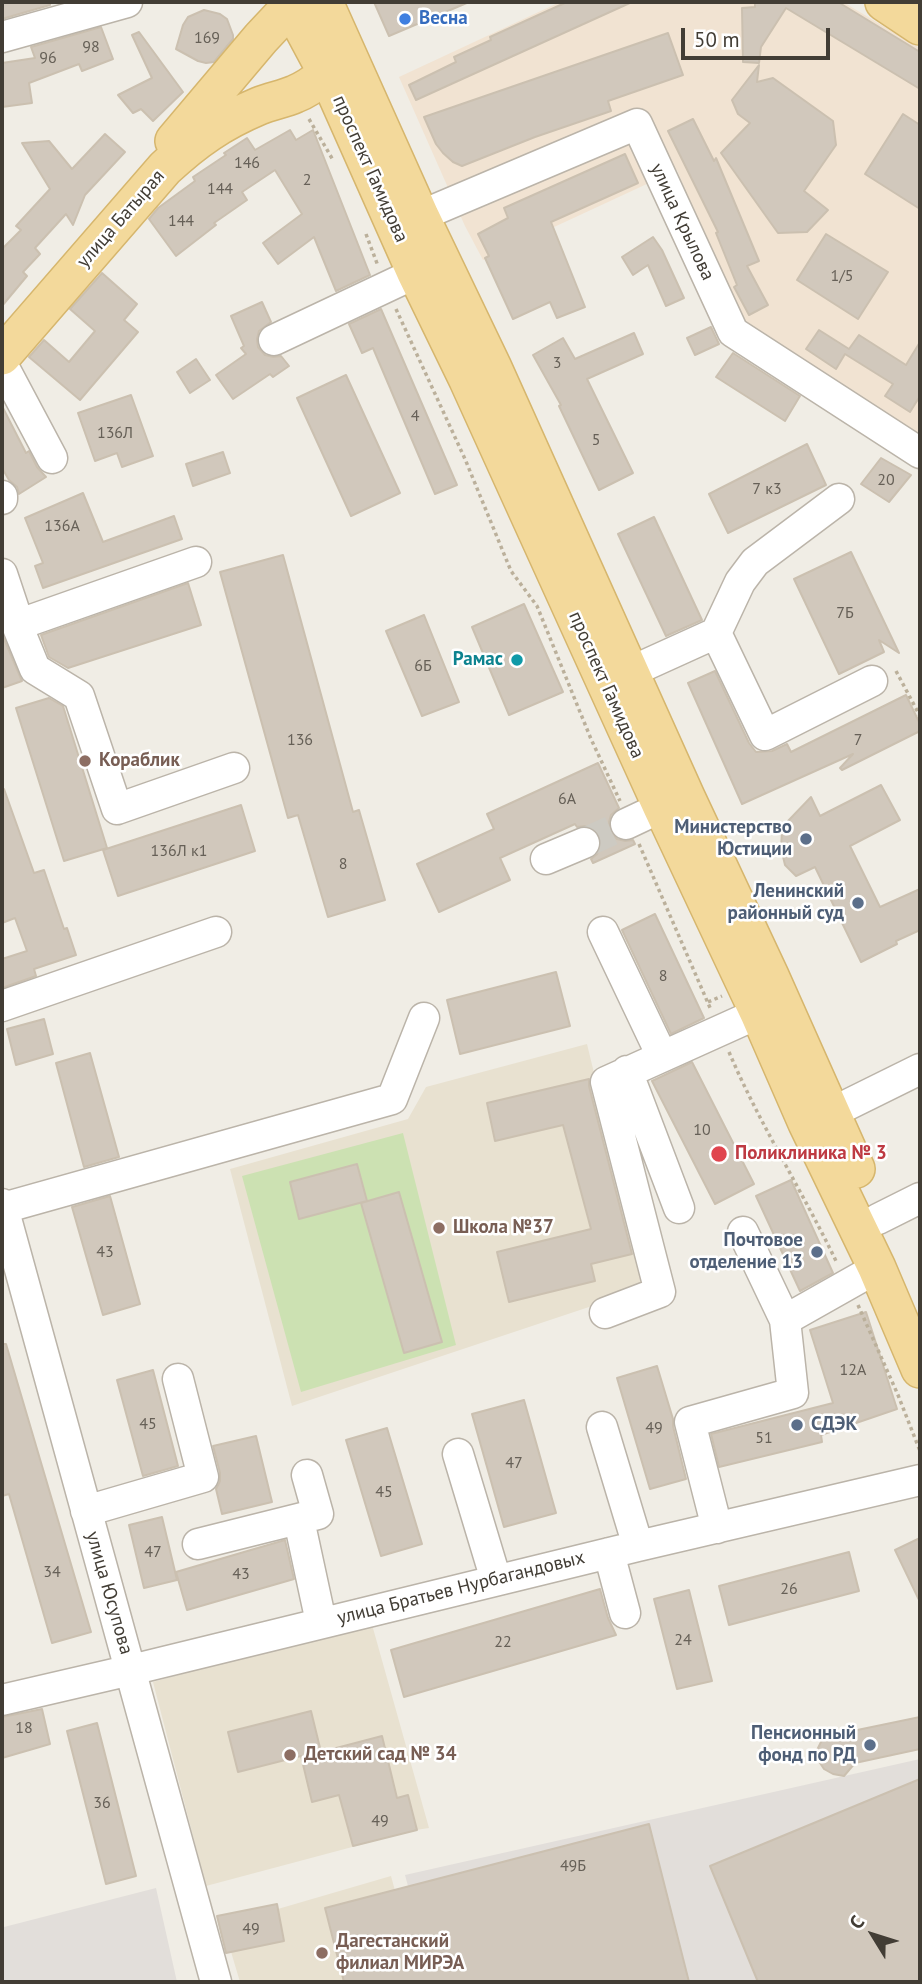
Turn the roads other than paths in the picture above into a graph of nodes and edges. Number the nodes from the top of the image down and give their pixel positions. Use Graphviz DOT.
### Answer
graph roads {
  1 [pos="127,2"];
  2 [pos="884,2"];
  3 [pos="301,3"];
  4 [pos="920,26"];
  5 [pos="2,37"];
  6 [pos="336,63"];
  7 [pos="237,68"];
  8 [pos="259,106"];
  9 [pos="420,216"];
  10 [pos="401,279"];
  11 [pos="2,340"];
  12 [pos="274,340"];
  13 [pos="2,356"];
  14 [pos="2,364"];
  15 [pos="481,374"];
  16 [pos="920,453"];
  17 [pos="52,458"];
  18 [pos="839,499"];
  19 [pos="196,562"];
  20 [pos="2,574"];
  21 [pos="17,625"];
  22 [pos="716,633"];
  23 [pos="630,672"];
  24 [pos="872,681"];
  25 [pos="234,768"];
  26 [pos="584,843"];
  27 [pos="546,859"];
  28 [pos="216,932"];
  29 [pos="603,932"];
  30 [pos="2,1006"];
  31 [pos="759,1013"];
  32 [pos="424,1018"];
  33 [pos="662,1056"];
  34 [pos="920,1069"];
  35 [pos="627,1071"];
  36 [pos="831,1113"];
  37 [pos="920,1198"];
  38 [pos="2,1206"];
  39 [pos="679,1208"];
  40 [pos="878,1219"];
  41 [pos="743,1232"];
  42 [pos="862,1277"];
  43 [pos="920,1310"];
  44 [pos="605,1313"];
  45 [pos="785,1320"];
  46 [pos="920,1369"];
  47 [pos="178,1379"];
  48 [pos="602,1427"];
  49 [pos="458,1454"];
  50 [pos="307,1475"];
  51 [pos="920,1480"];
  52 [pos="86,1511"];
  53 [pos="299,1520"];
  54 [pos="717,1528"];
  55 [pos="198,1544"];
  56 [pos="638,1546"];
  57 [pos="609,1553"];
  58 [pos="496,1580"];
  59 [pos="625,1613"];
  60 [pos="321,1622"];
  61 [pos="131,1670"];
  62 [pos="2,1700"];
  63 [pos="216,1982"];
  1 -- 5 [label="street"];
  2 -- 4 [label="main road"];
  3 -- 6 [label="main road, проспект Гамидова"];
  3 -- 7 [label="main road, улица Батырая"];
  6 -- 8 [label="main road, улица Батырая"];
  6 -- 9 [label="main road, проспект Гамидова"];
  6 -- 10 [label="main road, проспект Гамидова"];
  7 -- 8 [label="street"];
  7 -- 11 [label="main road, улица Батырая"];
  8 -- 13 [label="main road, улица Батырая"];
  9 -- 15 [label="main road, проспект Гамидова"];
  9 -- 16 [label="street, улица Крылова"];
  10 -- 12 [label="street"];
  10 -- 15 [label="main road, проспект Гамидова"];
  14 -- 17 [label="street"];
  15 -- 23 [label="main road, проспект Гамидова"];
  15 -- 31 [label="main road, проспект Гамидова"];
  18 -- 22 [label="street"];
  19 -- 21 [label="street"];
  20 -- 21 [label="street"];
  21 -- 25 [label="street"];
  22 -- 23 [label="street"];
  22 -- 24 [label="street"];
  23 -- 36 [label="main road, проспект Гамидова"];
  26 -- 27 [label="street"];
  28 -- 30 [label="street"];
  29 -- 33 [label="street"];
  31 -- 33 [label="street"];
  31 -- 42 [label="main road, проспект Гамидова"];
  32 -- 38 [label="street"];
  33 -- 35 [label="street"];
  34 -- 36 [label="street"];
  35 -- 39 [label="street"];
  35 -- 44 [label="street"];
  36 -- 40 [label="main road, проспект Гамидова"];
  37 -- 40 [label="street"];
  38 -- 52 [label="street, улица Юсупова"];
  40 -- 43 [label="main road, проспект Гамидова"];
  41 -- 45 [label="street"];
  42 -- 45 [label="street"];
  42 -- 46 [label="main road, проспект Гамидова"];
  45 -- 54 [label="street"];
  47 -- 52 [label="street"];
  48 -- 56 [label="street"];
  49 -- 58 [label="street"];
  50 -- 53 [label="street"];
  51 -- 54 [label="street, улица Братьев Нурбагандовых"];
  52 -- 61 [label="street, улица Юсупова"];
  53 -- 55 [label="street"];
  53 -- 60 [label="street"];
  54 -- 56 [label="street, улица Братьев Нурбагандовых"];
  56 -- 57 [label="street, улица Братьев Нурбагандовых"];
  57 -- 58 [label="street, улица Братьев Нурбагандовых"];
  57 -- 59 [label="street"];
  58 -- 60 [label="street, улица Братьев Нурбагандовых"];
  60 -- 61 [label="street, улица Братьев Нурбагандовых"];
  61 -- 62 [label="street, улица Братьев Нурбагандовых"];
  61 -- 63 [label="street, улица Юсупова"];
}
